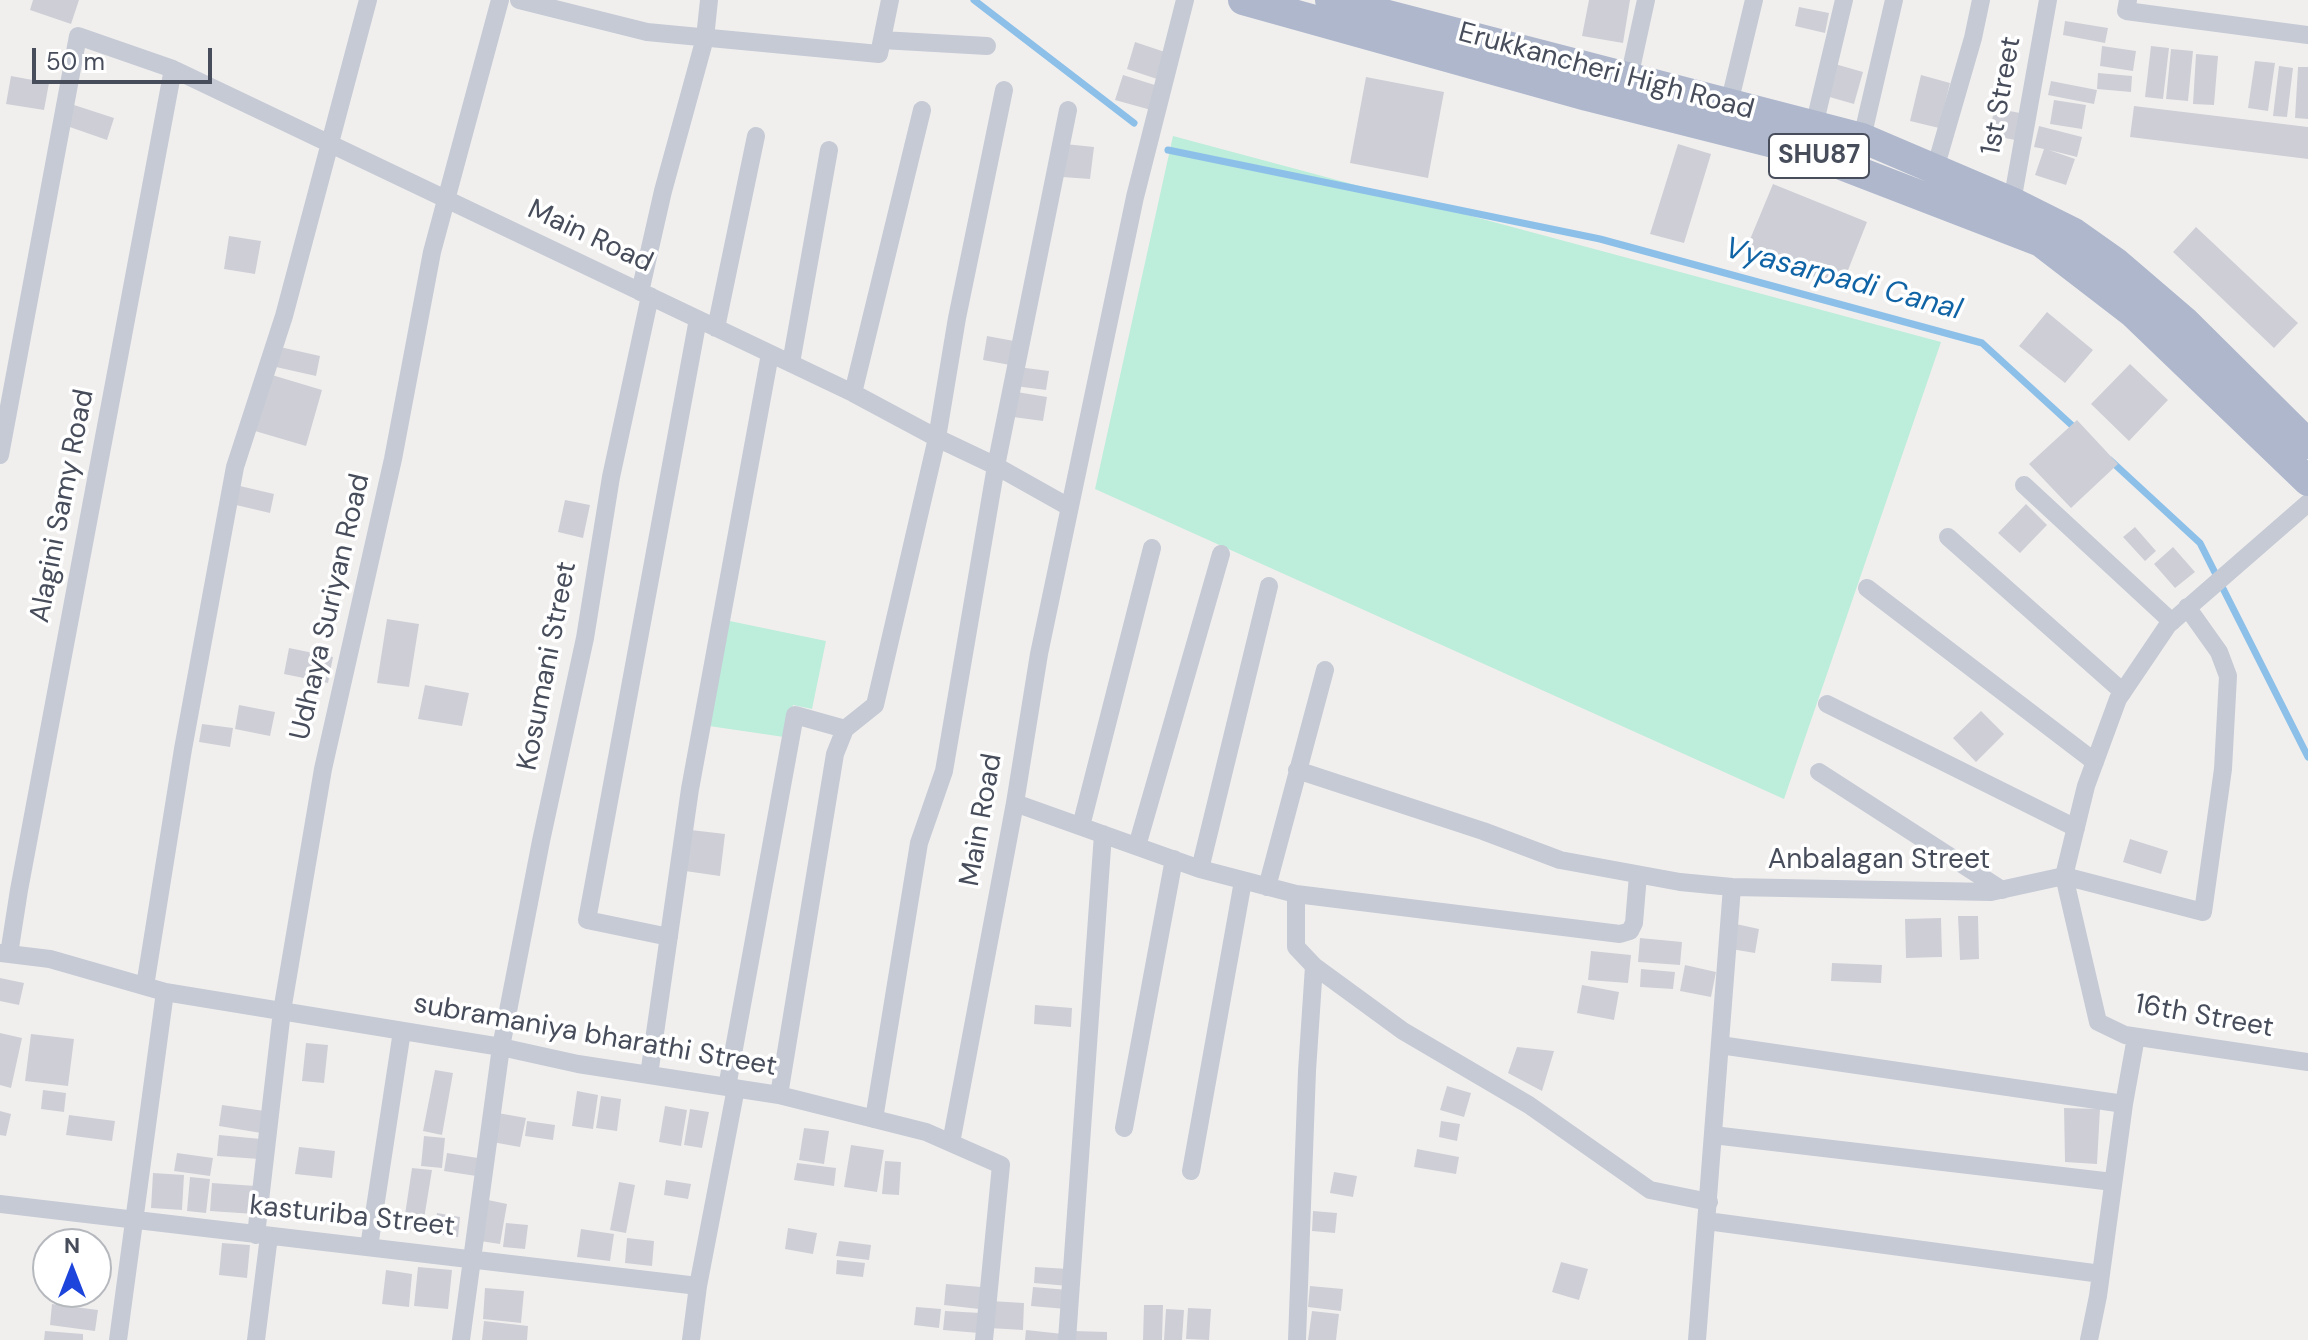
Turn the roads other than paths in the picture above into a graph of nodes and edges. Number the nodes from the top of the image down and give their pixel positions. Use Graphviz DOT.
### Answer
graph roads {
  1 [pos="368,0"];
  2 [pos="500,0"];
  3 [pos="519,0"];
  4 [pos="709,0"];
  5 [pos="890,0"];
  6 [pos="1185,0"];
  7 [pos="1243,0"];
  8 [pos="1330,0"];
  9 [pos="1646,0"];
  10 [pos="1754,0"];
  11 [pos="1844,0"];
  12 [pos="1894,0"];
  13 [pos="1981,0"];
  14 [pos="2048,0"];
  15 [pos="2128,0"];
  16 [pos="2308,35"];
  17 [pos="705,38"];
  18 [pos="882,40"];
  19 [pos="987,46"];
  20 [pos="173,69"];
  21 [pos="1629,78"];
  22 [pos="1004,90"];
  23 [pos="1729,104"];
  24 [pos="922,110"];
  25 [pos="1068,110"];
  26 [pos="1814,126"];
  27 [pos="756,136"];
  28 [pos="1862,138"];
  29 [pos="329,144"];
  30 [pos="829,150"];
  31 [pos="1935,169"];
  32 [pos="446,200"];
  33 [pos="2012,202"];
  34 [pos="645,294"];
  35 [pos="698,319"];
  36 [pos="716,328"];
  37 [pos="770,354"];
  38 [pos="791,363"];
  39 [pos="853,393"];
  40 [pos="937,438"];
  41 [pos="2308,444"];
  42 [pos="0,455"];
  43 [pos="996,466"];
  44 [pos="2308,481"];
  45 [pos="2024,485"];
  46 [pos="2308,503"];
  47 [pos="1069,507"];
  48 [pos="1948,537"];
  49 [pos="1152,548"];
  50 [pos="1221,554"];
  51 [pos="1269,586"];
  52 [pos="1867,588"];
  53 [pos="2187,607"];
  54 [pos="2172,622"];
  55 [pos="1325,670"];
  56 [pos="2123,692"];
  57 [pos="1827,704"];
  58 [pos="845,729"];
  59 [pos="2095,762"];
  60 [pos="1297,770"];
  61 [pos="1819,772"];
  62 [pos="1015,803"];
  63 [pos="1081,826"];
  64 [pos="2076,828"];
  65 [pos="1103,834"];
  66 [pos="1137,846"];
  67 [pos="1174,859"];
  68 [pos="1200,869"];
  69 [pos="1638,875"];
  70 [pos="2064,876"];
  71 [pos="1243,881"];
  72 [pos="1267,887"];
  73 [pos="1732,887"];
  74 [pos="9,888"];
  75 [pos="2002,890"];
  76 [pos="1296,894"];
  77 [pos="669,937"];
  78 [pos="4,953"];
  79 [pos="1314,966"];
  80 [pos="145,986"];
  81 [pos="165,992"];
  82 [pos="282,1011"];
  83 [pos="402,1031"];
  84 [pos="2136,1037"];
  85 [pos="1720,1045"];
  86 [pos="501,1047"];
  87 [pos="2308,1062"];
  88 [pos="649,1075"];
  89 [pos="732,1088"];
  90 [pos="779,1095"];
  91 [pos="2124,1104"];
  92 [pos="874,1119"];
  93 [pos="1124,1128"];
  94 [pos="1713,1135"];
  95 [pos="951,1143"];
  96 [pos="1191,1171"];
  97 [pos="2113,1182"];
  98 [pos="0,1204"];
  99 [pos="1708,1211"];
  100 [pos="133,1220"];
  101 [pos="262,1235"];
  102 [pos="369,1247"];
  103 [pos="471,1258"];
  104 [pos="2101,1274"];
  105 [pos="698,1286"];
  106 [pos="118,1340"];
  107 [pos="256,1340"];
  108 [pos="461,1340"];
  109 [pos="691,1340"];
  110 [pos="984,1340"];
  111 [pos="1067,1340"];
  112 [pos="1297,1340"];
  113 [pos="1697,1340"];
  114 [pos="2089,1340"];
  1 -- 29 [label="street"];
  2 -- 32 [label="street, Udhaya Suriyan Road"];
  3 -- 17 [label="street"];
  4 -- 17 [label="street, Kosumani Street"];
  5 -- 18 [label="street"];
  6 -- 47 [label="street, Main Road"];
  7 -- 44 [label="main road, SHU87"];
  8 -- 21 [label="main road, Erukkancheri High Road / SHU87"];
  9 -- 21 [label="street"];
  10 -- 23 [label="street"];
  11 -- 26 [label="street"];
  12 -- 28 [label="street"];
  13 -- 31 [label="street"];
  14 -- 33 [label="street, 1st Street"];
  15 -- 16 [label="street"];
  17 -- 18 [label="street"];
  17 -- 34 [label="street, Kosumani Street"];
  18 -- 19 [label="street"];
  20 -- 29 [label="street, Main Road"];
  20 -- 42 [label="street, Main Road"];
  20 -- 74 [label="street, Alagini Samy Road"];
  21 -- 23 [label="main road, Erukkancheri High Road / SHU87"];
  22 -- 40 [label="street"];
  23 -- 26 [label="main road, Erukkancheri High Road / SHU87"];
  24 -- 39 [label="street"];
  25 -- 43 [label="street"];
  26 -- 28 [label="main road, Erukkancheri High Road / SHU87"];
  27 -- 36 [label="street"];
  28 -- 31 [label="main road, Erukkancheri High Road / SHU87"];
  29 -- 32 [label="street, Main Road"];
  29 -- 80 [label="street"];
  30 -- 38 [label="street"];
  31 -- 33 [label="main road, Erukkancheri High Road / SHU87"];
  32 -- 34 [label="street, Main Road"];
  32 -- 82 [label="street, Udhaya Suriyan Road"];
  33 -- 41 [label="main road, Erukkancheri High Road / SHU87"];
  34 -- 35 [label="street, Main Road"];
  34 -- 86 [label="street, Kosumani Street"];
  35 -- 36 [label="street, Main Road"];
  35 -- 77 [label="street"];
  36 -- 37 [label="street, Main Road"];
  37 -- 38 [label="street, Main Road"];
  37 -- 77 [label="street"];
  38 -- 39 [label="street, Main Road"];
  39 -- 40 [label="street, Main Road"];
  40 -- 43 [label="street, Main Road"];
  40 -- 58 [label="street"];
  43 -- 47 [label="street, Main Road"];
  43 -- 92 [label="street"];
  45 -- 54 [label="street"];
  46 -- 53 [label="street"];
  47 -- 62 [label="street, Main Road"];
  48 -- 56 [label="street"];
  49 -- 63 [label="street"];
  50 -- 66 [label="street"];
  51 -- 68 [label="street"];
  52 -- 59 [label="street"];
  53 -- 54 [label="street"];
  53 -- 70 [label="street"];
  54 -- 56 [label="street"];
  55 -- 60 [label="street"];
  56 -- 59 [label="street"];
  57 -- 64 [label="street"];
  58 -- 89 [label="street"];
  58 -- 90 [label="street"];
  59 -- 64 [label="street"];
  60 -- 69 [label="street, Anbalagan Street"];
  60 -- 72 [label="street"];
  61 -- 75 [label="street"];
  62 -- 63 [label="street"];
  62 -- 95 [label="street, Main Road"];
  63 -- 65 [label="street"];
  64 -- 70 [label="street"];
  65 -- 66 [label="street"];
  65 -- 111 [label="street"];
  66 -- 67 [label="street"];
  67 -- 68 [label="street"];
  67 -- 93 [label="street"];
  68 -- 71 [label="street"];
  69 -- 73 [label="street, Anbalagan Street"];
  69 -- 76 [label="street"];
  70 -- 75 [label="street, Anbalagan Street"];
  70 -- 84 [label="street, 16th Street"];
  71 -- 72 [label="street"];
  71 -- 96 [label="street"];
  72 -- 76 [label="street"];
  73 -- 75 [label="street, Anbalagan Street"];
  73 -- 85 [label="street"];
  74 -- 78 [label="street, Alagini Samy Road"];
  76 -- 79 [label="street"];
  77 -- 88 [label="street"];
  78 -- 80 [label="street, subramaniya bharathi Street"];
  79 -- 99 [label="street"];
  79 -- 112 [label="street"];
  80 -- 81 [label="street, subramaniya bharathi Street"];
  81 -- 82 [label="street, subramaniya bharathi Street"];
  81 -- 100 [label="street"];
  82 -- 83 [label="street, subramaniya bharathi Street"];
  82 -- 101 [label="street, Udhaya Suriyan Road"];
  83 -- 86 [label="street, subramaniya bharathi Street"];
  83 -- 102 [label="street"];
  84 -- 87 [label="street, 16th Street"];
  84 -- 91 [label="street"];
  85 -- 91 [label="street"];
  85 -- 94 [label="street"];
  86 -- 88 [label="street, subramaniya bharathi Street"];
  86 -- 103 [label="street, Kosumani Street"];
  88 -- 89 [label="street, subramaniya bharathi Street"];
  89 -- 90 [label="street, subramaniya bharathi Street"];
  89 -- 105 [label="street"];
  90 -- 92 [label="street, subramaniya bharathi Street"];
  91 -- 97 [label="street"];
  92 -- 95 [label="street, subramaniya bharathi Street"];
  94 -- 97 [label="street"];
  94 -- 99 [label="street"];
  95 -- 110 [label="street, subramaniya bharathi Street"];
  97 -- 104 [label="street"];
  98 -- 100 [label="street, kasturiba Street"];
  99 -- 104 [label="street"];
  99 -- 113 [label="street"];
  100 -- 101 [label="street, kasturiba Street"];
  100 -- 106 [label="street"];
  101 -- 102 [label="street, kasturiba Street"];
  101 -- 107 [label="street, Udhaya Suriyan Road"];
  102 -- 103 [label="street, kasturiba Street"];
  103 -- 105 [label="street, kasturiba Street"];
  103 -- 108 [label="street, Kosumani Street"];
  104 -- 114 [label="street"];
  105 -- 109 [label="street"];
}
